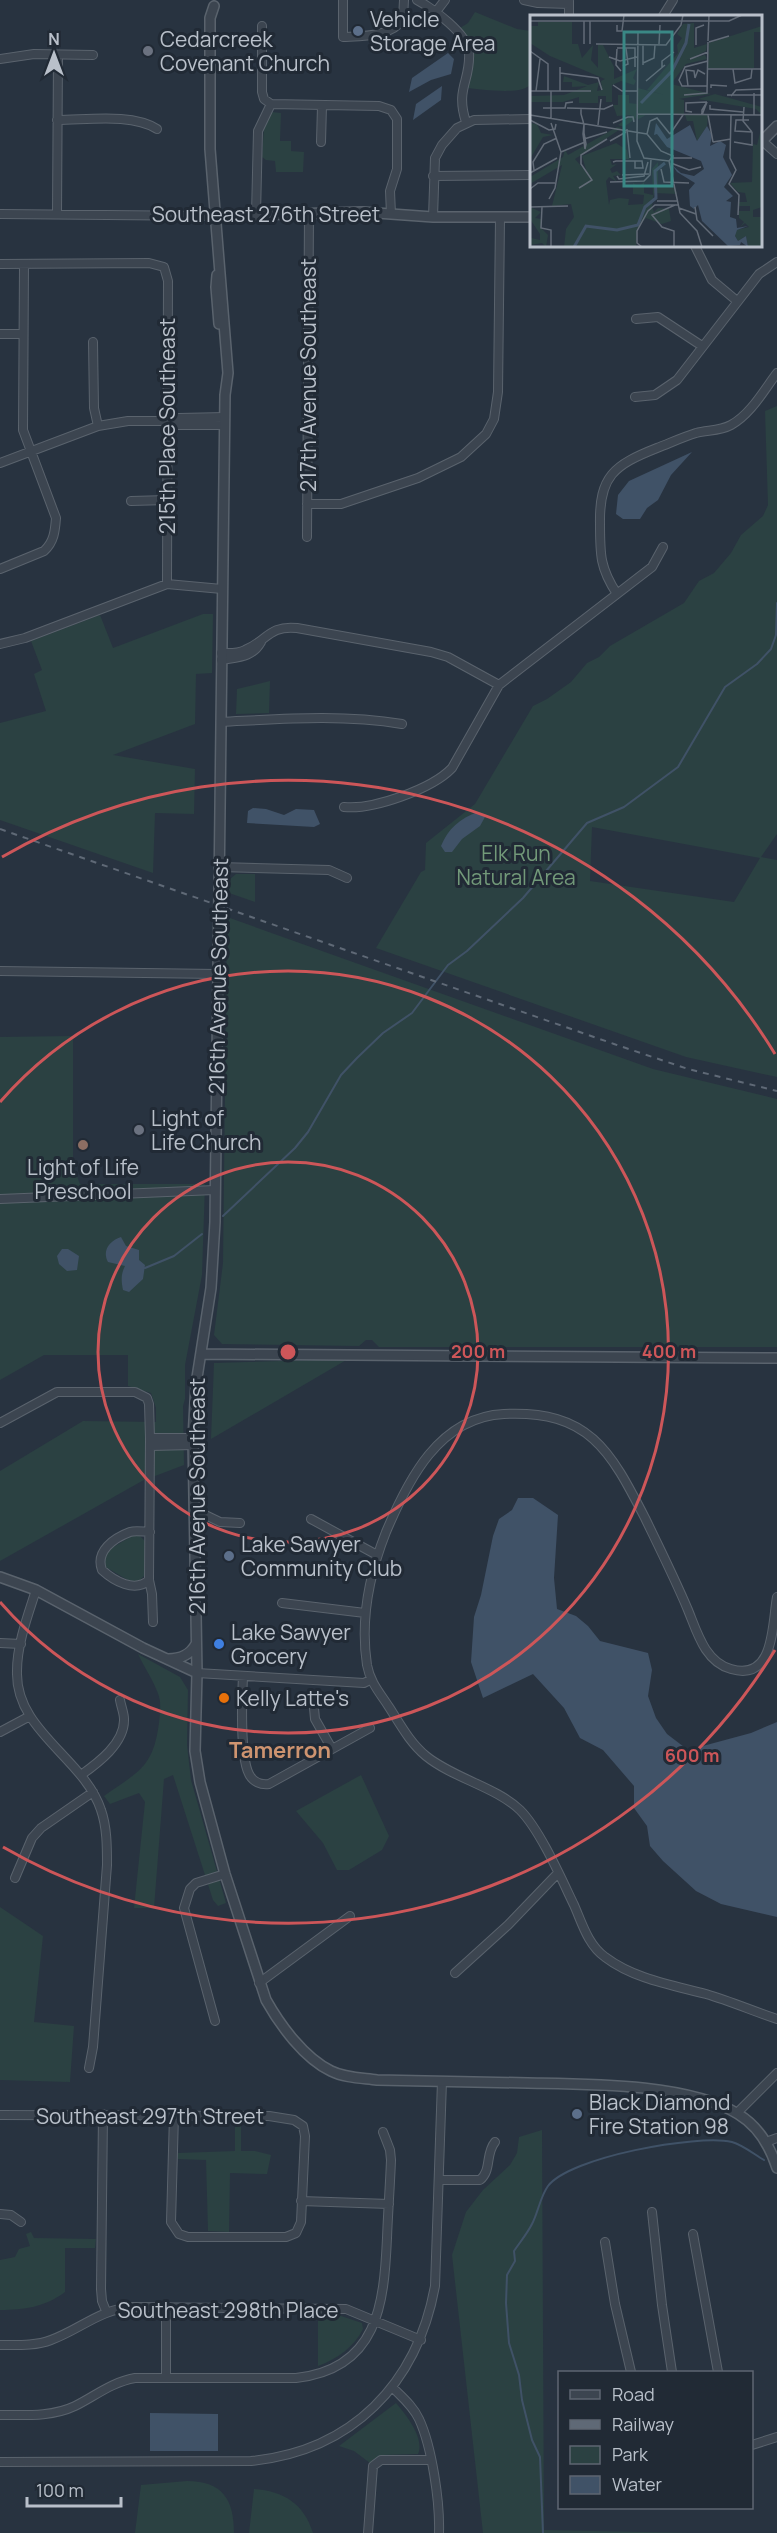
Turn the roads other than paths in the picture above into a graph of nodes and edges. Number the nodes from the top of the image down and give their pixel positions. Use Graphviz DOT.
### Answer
graph roads {
  1 [pos="343,0"];
  2 [pos="404,0"];
  3 [pos="417,0"];
  4 [pos="446,0"];
  5 [pos="524,0"];
  6 [pos="673,0"];
  7 [pos="569,2"];
  8 [pos="214,3"];
  9 [pos="435,13"];
  10 [pos="664,15"];
  11 [pos="262,26"];
  12 [pos="58,55"];
  13 [pos="93,55"];
  14 [pos="0,59"];
  15 [pos="271,104"];
  16 [pos="322,106"];
  17 [pos="530,119"];
  18 [pos="57,120"];
  19 [pos="466,122"];
  20 [pos="777,126"];
  21 [pos="158,129"];
  22 [pos="762,140"];
  23 [pos="321,142"];
  24 [pos="762,142"];
  25 [pos="777,154"];
  26 [pos="433,176"];
  27 [pos="530,176"];
  28 [pos="309,213"];
  29 [pos="0,214"];
  30 [pos="57,214"];
  31 [pos="256,214"];
  32 [pos="391,214"];
  33 [pos="214,216"];
  34 [pos="433,217"];
  35 [pos="500,218"];
  36 [pos="530,218"];
  37 [pos="696,248"];
  38 [pos="777,262"];
  39 [pos="0,264"];
  40 [pos="24,264"];
  41 [pos="737,301"];
  42 [pos="636,319"];
  43 [pos="0,334"];
  44 [pos="22,334"];
  45 [pos="93,342"];
  46 [pos="702,346"];
  47 [pos="777,373"];
  48 [pos="635,398"];
  49 [pos="167,421"];
  50 [pos="225,421"];
  51 [pos="98,426"];
  52 [pos="30,452"];
  53 [pos="0,462"];
  54 [pos="167,500"];
  55 [pos="131,501"];
  56 [pos="307,504"];
  57 [pos="307,537"];
  58 [pos="663,547"];
  59 [pos="0,569"];
  60 [pos="167,584"];
  61 [pos="222,589"];
  62 [pos="617,594"];
  63 [pos="0,644"];
  64 [pos="221,656"];
  65 [pos="499,685"];
  66 [pos="221,722"];
  67 [pos="402,724"];
  68 [pos="344,807"];
  69 [pos="219,867"];
  70 [pos="347,878"];
  71 [pos="0,971"];
  72 [pos="217,974"];
  73 [pos="214,1190"];
  74 [pos="0,1199"];
  75 [pos="201,1354"];
  76 [pos="777,1358"];
  77 [pos="0,1423"];
  78 [pos="194,1441"];
  79 [pos="150,1442"];
  80 [pos="195,1510"];
  81 [pos="311,1519"];
  82 [pos="240,1523"];
  83 [pos="150,1532"];
  84 [pos="377,1555"];
  85 [pos="0,1577"];
  86 [pos="149,1580"];
  87 [pos="36,1590"];
  88 [pos="777,1597"];
  89 [pos="282,1603"];
  90 [pos="365,1613"];
  91 [pos="153,1622"];
  92 [pos="196,1642"];
  93 [pos="0,1643"];
  94 [pos="21,1644"];
  95 [pos="163,1658"];
  96 [pos="197,1673"];
  97 [pos="243,1676"];
  98 [pos="370,1680"];
  99 [pos="120,1700"];
  100 [pos="314,1708"];
  101 [pos="30,1716"];
  102 [pos="370,1728"];
  103 [pos="0,1732"];
  104 [pos="332,1749"];
  105 [pos="81,1775"];
  106 [pos="93,1792"];
  107 [pos="558,1873"];
  108 [pos="225,1874"];
  109 [pos="15,1878"];
  110 [pos="350,1916"];
  111 [pos="455,1972"];
  112 [pos="259,1983"];
  113 [pos="777,2019"];
  114 [pos="214,2021"];
  115 [pos="89,2068"];
  116 [pos="777,2073"];
  117 [pos="442,2081"];
  118 [pos="737,2113"];
  119 [pos="0,2115"];
  120 [pos="104,2115"];
  121 [pos="174,2115"];
  122 [pos="383,2133"];
  123 [pos="777,2138"];
  124 [pos="495,2142"];
  125 [pos="766,2142"];
  126 [pos="777,2168"];
  127 [pos="439,2180"];
  128 [pos="301,2200"];
  129 [pos="389,2204"];
  130 [pos="652,2212"];
  131 [pos="0,2214"];
  132 [pos="21,2222"];
  133 [pos="693,2234"];
  134 [pos="605,2242"];
  135 [pos="166,2307"];
  136 [pos="106,2311"];
  137 [pos="376,2321"];
  138 [pos="421,2340"];
  139 [pos="0,2345"];
  140 [pos="631,2371"];
  141 [pos="672,2371"];
  142 [pos="718,2371"];
  143 [pos="166,2378"];
  144 [pos="392,2387"];
  145 [pos="0,2415"];
  146 [pos="777,2437"];
  147 [pos="753,2445"];
  148 [pos="430,2460"];
  149 [pos="0,2462"];
  150 [pos="369,2533"];
  151 [pos="440,2533"];
  1 -- 2 [label="street"];
  3 -- 9 [label="street"];
  4 -- 9 [label="street"];
  5 -- 7 [label="street"];
  6 -- 10 [label="street"];
  8 -- 33 [label="street, 216th Avenue Southeast"];
  9 -- 19 [label="street"];
  11 -- 15 [label="street"];
  12 -- 13 [label="street"];
  12 -- 14 [label="street"];
  12 -- 18 [label="street"];
  15 -- 16 [label="street"];
  15 -- 31 [label="street"];
  16 -- 23 [label="street"];
  16 -- 32 [label="street"];
  17 -- 19 [label="street"];
  18 -- 21 [label="street"];
  18 -- 30 [label="street"];
  19 -- 26 [label="street"];
  20 -- 22 [label="street"];
  24 -- 25 [label="street"];
  26 -- 27 [label="street"];
  26 -- 34 [label="street"];
  28 -- 31 [label="street, Southeast 276th Street"];
  28 -- 32 [label="street, Southeast 276th Street"];
  28 -- 56 [label="street, 217th Avenue Southeast"];
  29 -- 30 [label="street, Southeast 276th Street"];
  30 -- 33 [label="street, Southeast 276th Street"];
  31 -- 33 [label="street, Southeast 276th Street"];
  32 -- 34 [label="street, Southeast 276th Street"];
  33 -- 50 [label="street, 216th Avenue Southeast"];
  34 -- 35 [label="street, Southeast 276th Street"];
  35 -- 36 [label="street, Southeast 276th Street"];
  35 -- 56 [label="street"];
  37 -- 41 [label="street"];
  38 -- 41 [label="street"];
  39 -- 40 [label="street"];
  40 -- 44 [label="street"];
  40 -- 49 [label="street, 215th Place Southeast"];
  41 -- 46 [label="street"];
  42 -- 46 [label="street"];
  43 -- 44 [label="street"];
  44 -- 52 [label="street"];
  45 -- 51 [label="street"];
  46 -- 48 [label="street"];
  47 -- 62 [label="street"];
  49 -- 50 [label="street"];
  49 -- 51 [label="street"];
  49 -- 54 [label="street, 215th Place Southeast"];
  50 -- 61 [label="street, 216th Avenue Southeast"];
  51 -- 52 [label="street"];
  52 -- 53 [label="street"];
  52 -- 59 [label="street"];
  54 -- 55 [label="street"];
  54 -- 60 [label="street, 215th Place Southeast"];
  56 -- 57 [label="street, 217th Avenue Southeast"];
  58 -- 62 [label="street"];
  60 -- 61 [label="street"];
  60 -- 63 [label="street"];
  61 -- 64 [label="street, 216th Avenue Southeast"];
  62 -- 65 [label="street"];
  64 -- 65 [label="street"];
  64 -- 66 [label="street, 216th Avenue Southeast"];
  65 -- 68 [label="street"];
  66 -- 67 [label="street"];
  66 -- 69 [label="street, 216th Avenue Southeast"];
  69 -- 70 [label="street"];
  69 -- 72 [label="street, 216th Avenue Southeast"];
  71 -- 72 [label="street"];
  72 -- 73 [label="street, 216th Avenue Southeast"];
  73 -- 74 [label="street"];
  73 -- 75 [label="street, 216th Avenue Southeast"];
  75 -- 76 [label="street"];
  75 -- 78 [label="street, 216th Avenue Southeast"];
  77 -- 79 [label="street"];
  78 -- 79 [label="street"];
  78 -- 80 [label="street, 216th Avenue Southeast"];
  79 -- 83 [label="street"];
  80 -- 82 [label="street"];
  80 -- 92 [label="street, 216th Avenue Southeast"];
  81 -- 84 [label="street"];
  83 -- 86 [label="street"];
  83 -- 86 [label="street"];
  84 -- 88 [label="street"];
  84 -- 90 [label="street"];
  85 -- 87 [label="street"];
  86 -- 91 [label="street"];
  87 -- 94 [label="street"];
  87 -- 95 [label="street"];
  89 -- 90 [label="street"];
  90 -- 98 [label="street"];
  92 -- 95 [label="street"];
  92 -- 96 [label="street, 216th Avenue Southeast"];
  93 -- 94 [label="street"];
  94 -- 101 [label="street"];
  95 -- 96 [label="street"];
  96 -- 97 [label="street"];
  96 -- 108 [label="street, 216th Avenue Southeast"];
  97 -- 98 [label="street"];
  97 -- 104 [label="street"];
  98 -- 107 [label="street"];
  99 -- 105 [label="street"];
  100 -- 104 [label="street"];
  101 -- 103 [label="street"];
  101 -- 105 [label="street"];
  102 -- 104 [label="street"];
  105 -- 106 [label="street"];
  106 -- 109 [label="street"];
  106 -- 115 [label="street"];
  107 -- 111 [label="street"];
  107 -- 113 [label="street"];
  108 -- 112 [label="street, 216th Avenue Southeast"];
  108 -- 114 [label="street"];
  110 -- 112 [label="street"];
  112 -- 117 [label="street, 216th Avenue Southeast"];
  116 -- 118 [label="street"];
  117 -- 118 [label="street"];
  117 -- 127 [label="street"];
  118 -- 125 [label="street"];
  119 -- 120 [label="street, Southeast 297th Street"];
  120 -- 121 [label="street, Southeast 297th Street"];
  120 -- 136 [label="street"];
  121 -- 128 [label="street, Southeast 297th Street"];
  121 -- 128 [label="street"];
  122 -- 129 [label="street"];
  123 -- 125 [label="street"];
  124 -- 127 [label="street"];
  125 -- 126 [label="street"];
  127 -- 138 [label="street"];
  128 -- 129 [label="street"];
  129 -- 137 [label="street"];
  130 -- 141 [label="street"];
  131 -- 132 [label="street"];
  133 -- 142 [label="street"];
  134 -- 140 [label="street"];
  135 -- 136 [label="street, Southeast 298th Place"];
  135 -- 137 [label="street, Southeast 298th Place"];
  135 -- 143 [label="street"];
  136 -- 139 [label="street, Southeast 298th Place"];
  137 -- 138 [label="street, Southeast 298th Place"];
  137 -- 143 [label="street"];
  138 -- 144 [label="street"];
  143 -- 145 [label="street"];
  144 -- 148 [label="street"];
  144 -- 149 [label="street"];
  146 -- 147 [label="street"];
  148 -- 150 [label="street"];
  148 -- 151 [label="street"];
}
